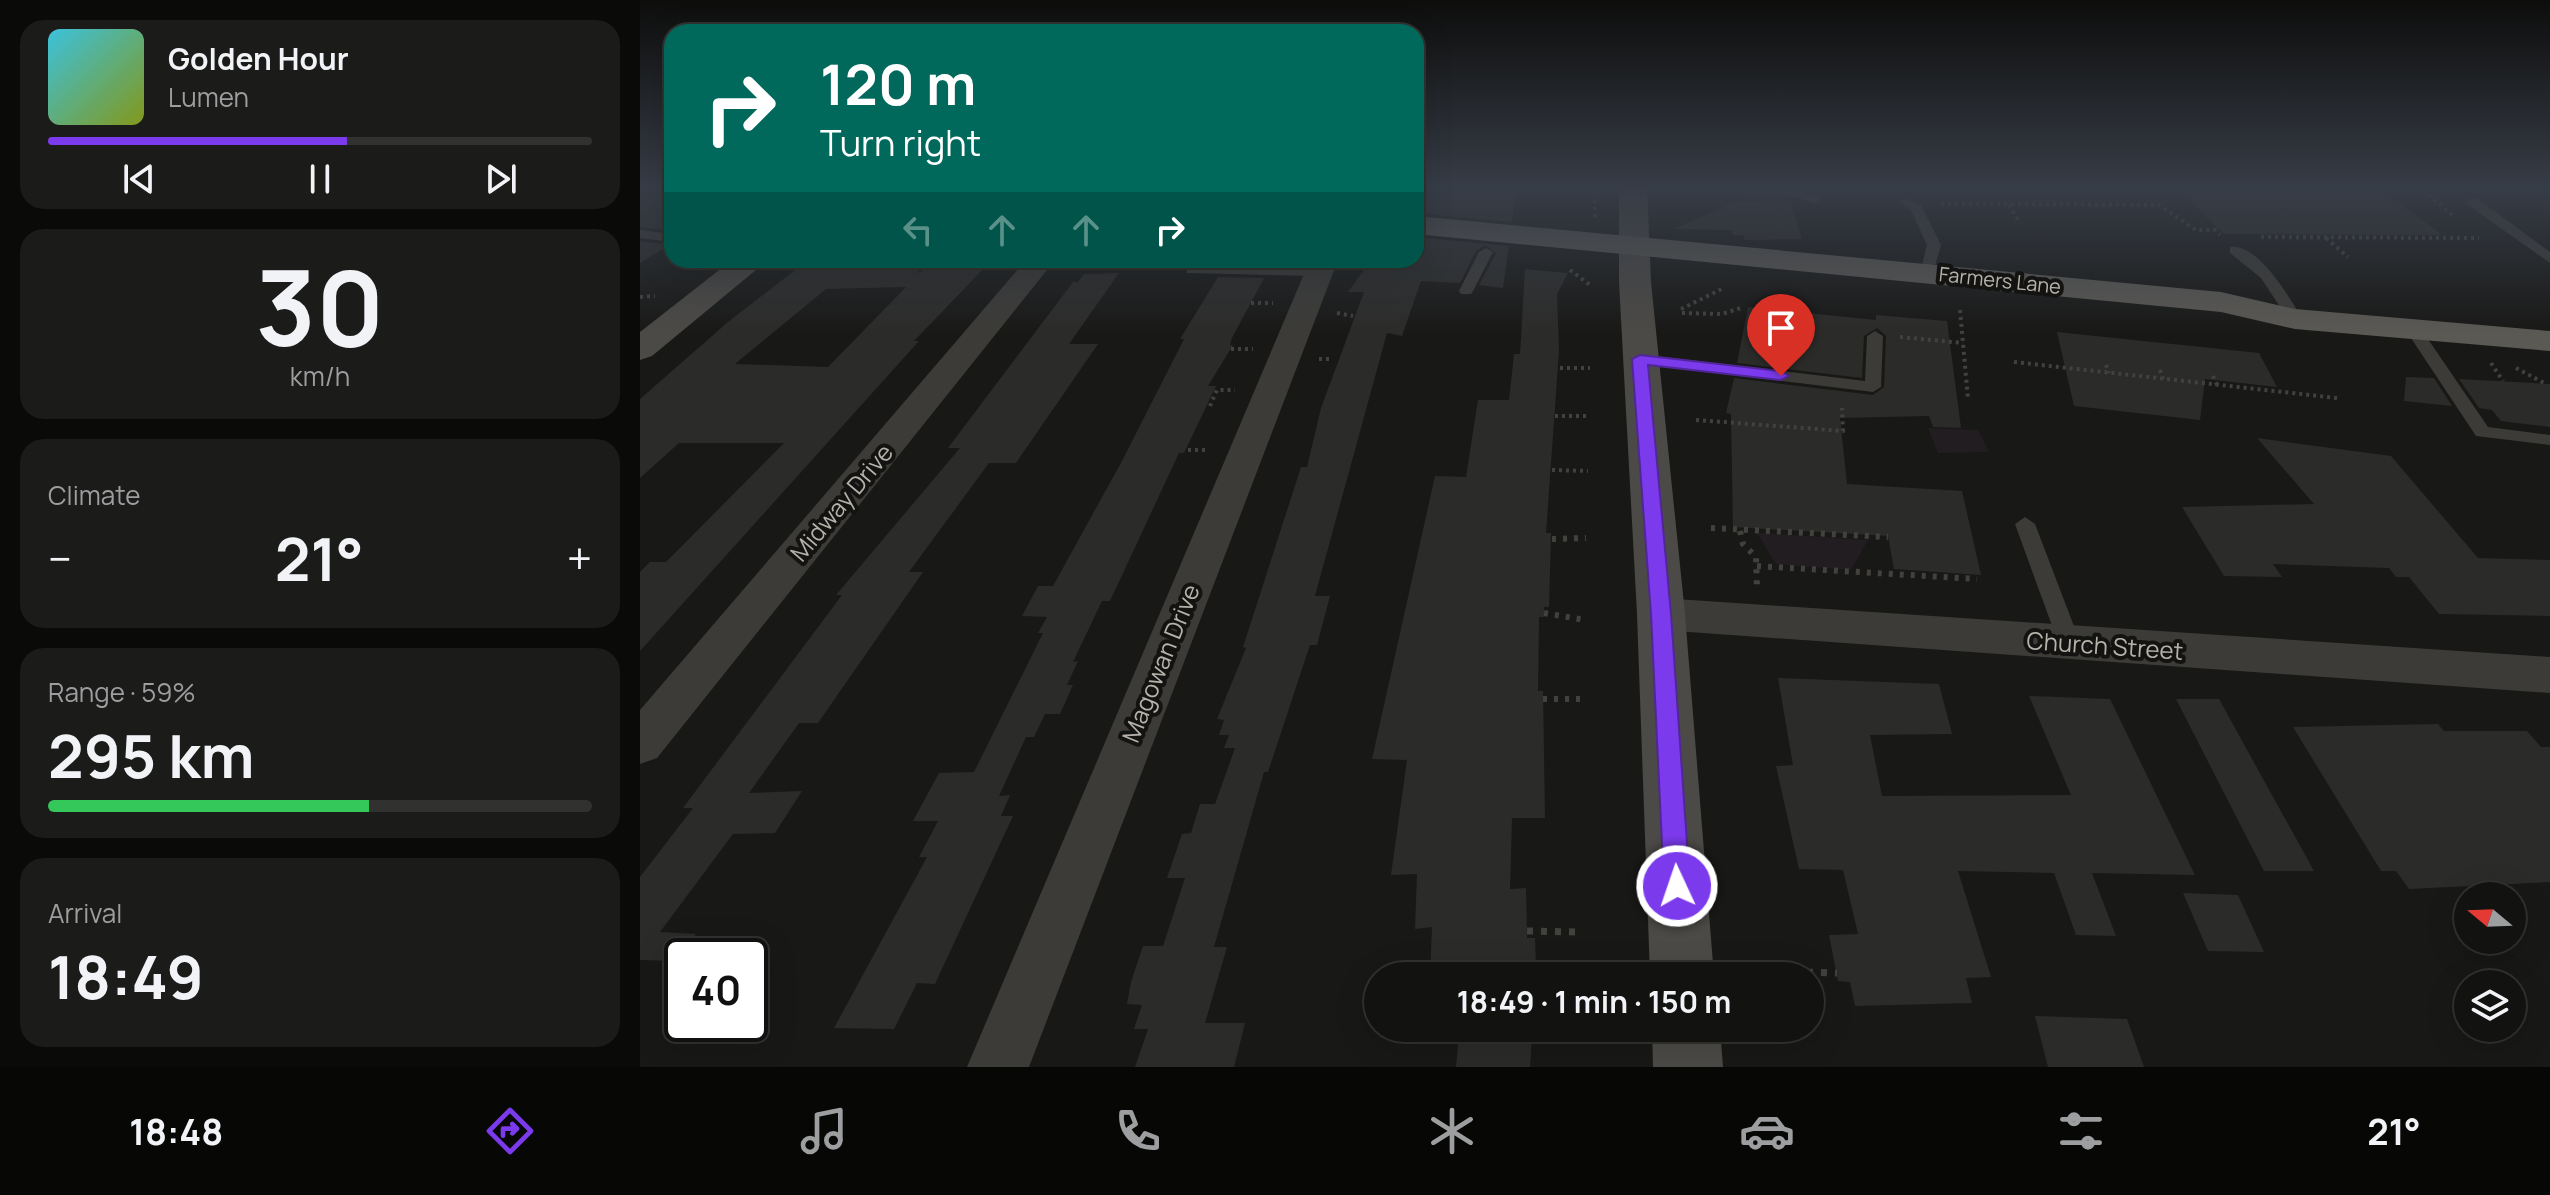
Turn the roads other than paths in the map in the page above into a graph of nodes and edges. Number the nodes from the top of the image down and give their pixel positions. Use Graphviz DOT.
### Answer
graph roads {
  1 [pos="1492,236"];
  2 [pos="1634,236"];
  3 [pos="1928,236"];
  4 [pos="2519,236"];
  5 [pos="1424,246"];
  6 [pos="2235,250"];
  7 [pos="1486,252"];
  8 [pos="1635,256"];
  9 [pos="2550,259"];
  10 [pos="742,268"];
  11 [pos="1034,268"];
  12 [pos="1194,268"];
  13 [pos="1256,268"];
  14 [pos="1320,268"];
  15 [pos="1927,273"];
  16 [pos="1466,291"];
  17 [pos="2295,319"];
  18 [pos="2413,329"];
  19 [pos="1875,336"];
  20 [pos="2550,341"];
  21 [pos="641,347"];
  22 [pos="1640,359"];
  23 [pos="2550,440"];
  24 [pos="2025,524"];
  25 [pos="1661,614"];
  26 [pos="2069,642"];
  27 [pos="2550,675"];
  28 [pos="640,744"];
  29 [pos="1681,962"];
  30 [pos="1687,1042"];
  31 [pos="998,1067"];
  32 [pos="1688,1067"];
  1 -- 8 [label="main road, Farmers Lane"];
  2 -- 8 [label="street"];
  3 -- 15 [label="lane"];
  4 -- 9 [label="lane"];
  5 -- 7 [label="main road, Farmers Lane"];
  6 -- 17 [label="lane"];
  7 -- 8 [label="main road, Farmers Lane"];
  7 -- 16 [label="lane"];
  8 -- 15 [label="main road, Farmers Lane"];
  8 -- 17 [label="main road, Farmers Lane"];
  8 -- 22 [label="street"];
  10 -- 21 [label="street"];
  11 -- 28 [label="street, Midway Drive"];
  12 -- 13 [label="lane"];
  14 -- 31 [label="street, Magowan Drive"];
  15 -- 17 [label="main road, Farmers Lane"];
  17 -- 18 [label="main road, Farmers Lane"];
  18 -- 20 [label="main road, Farmers Lane"];
  18 -- 23 [label="lane"];
  19 -- 22 [label="lane"];
  22 -- 25 [label="street"];
  24 -- 26 [label="lane"];
  25 -- 26 [label="street, Church Street"];
  25 -- 29 [label="street"];
  26 -- 27 [label="street, Church Street"];
  30 -- 32 [label="street"];
}
